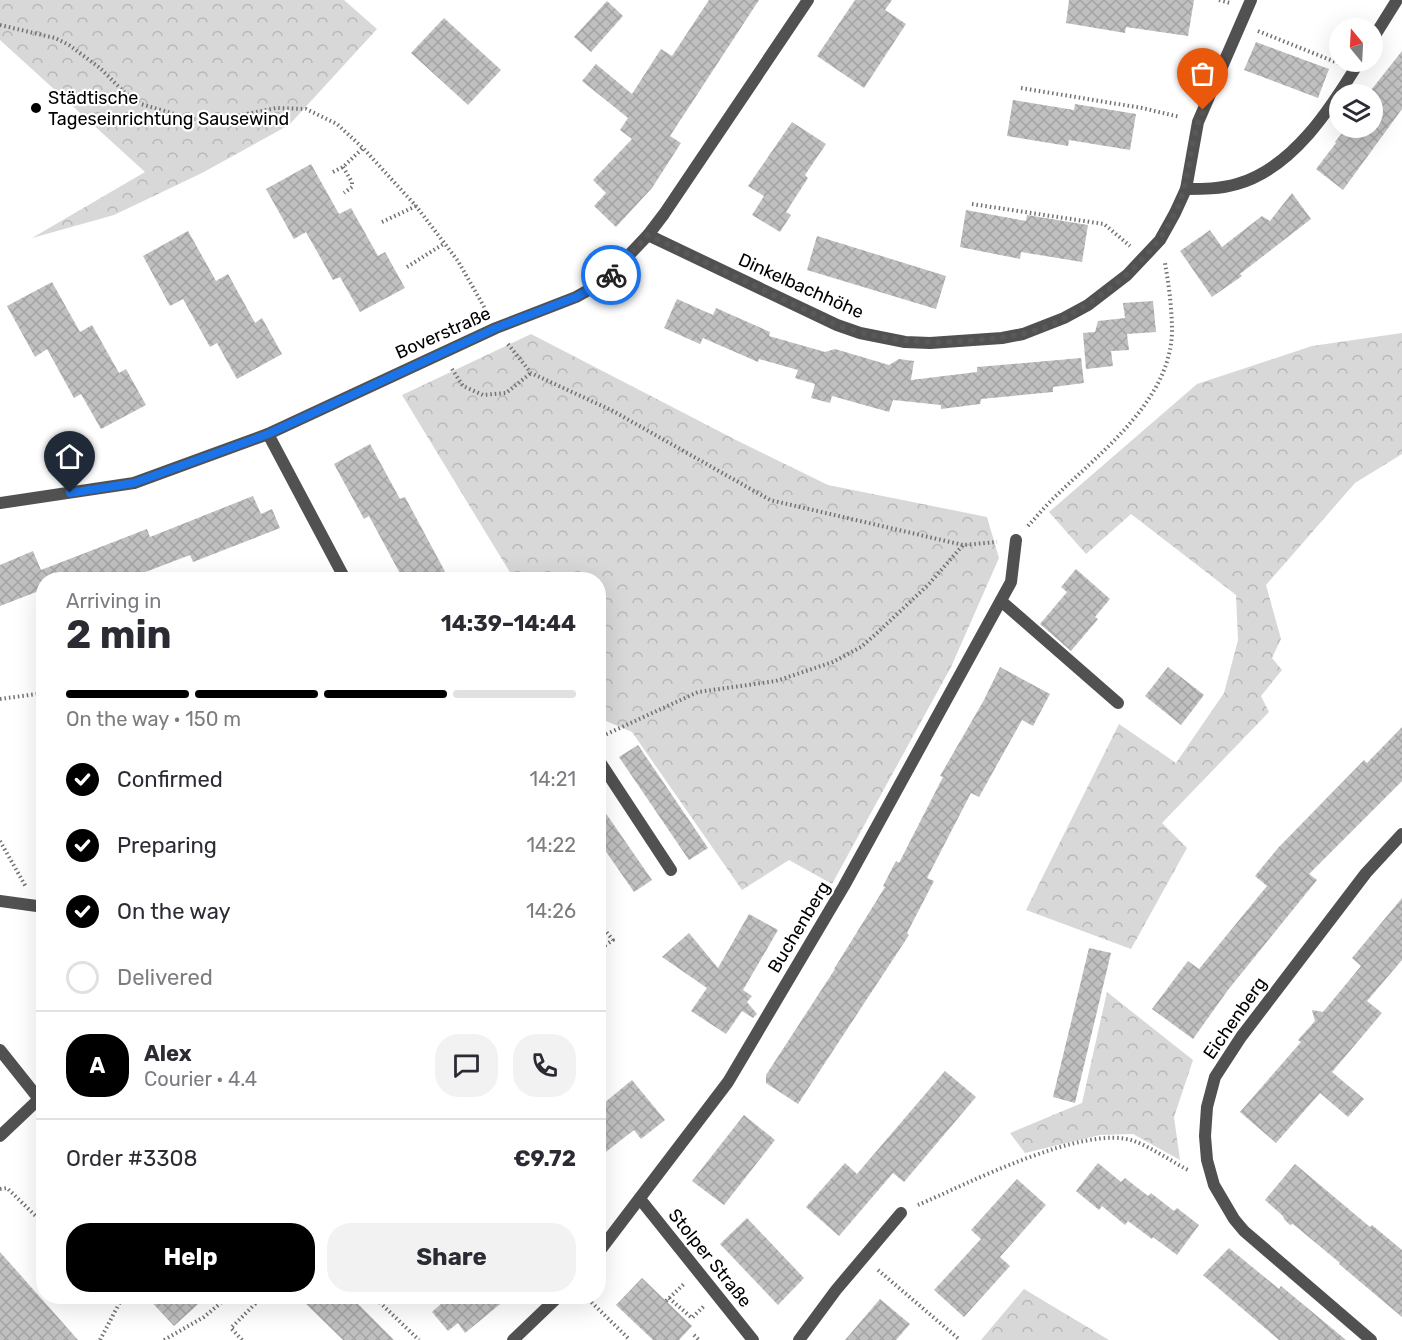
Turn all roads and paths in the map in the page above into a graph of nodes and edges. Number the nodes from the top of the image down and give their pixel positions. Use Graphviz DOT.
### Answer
graph roads {
  1 [pos="807,0"];
  2 [pos="1251,0"];
  3 [pos="1397,0"];
  4 [pos="1383,22"];
  5 [pos="1241,24"];
  6 [pos="0,25"];
  7 [pos="1329,55"];
  8 [pos="1352,72"];
  9 [pos="1021,88"];
  10 [pos="1198,122"];
  11 [pos="363,148"];
  12 [pos="343,167"];
  13 [pos="333,172"];
  14 [pos="1186,189"];
  15 [pos="344,193"];
  16 [pos="972,204"];
  17 [pos="416,206"];
  18 [pos="382,222"];
  19 [pos="648,235"];
  20 [pos="1160,240"];
  21 [pos="445,243"];
  22 [pos="1144,258"];
  23 [pos="407,267"];
  24 [pos="496,328"];
  25 [pos="443,353"];
  26 [pos="531,373"];
  27 [pos="268,434"];
  28 [pos="0,503"];
  29 [pos="1016,540"];
  30 [pos="963,545"];
  31 [pos="341,572"];
  32 [pos="1001,601"];
  33 [pos="36,694"];
  34 [pos="0,699"];
  35 [pos="1119,703"];
  36 [pos="606,734"];
  37 [pos="606,771"];
  38 [pos="1402,834"];
  39 [pos="0,841"];
  40 [pos="671,870"];
  41 [pos="36,900"];
  42 [pos="0,902"];
  43 [pos="36,906"];
  44 [pos="606,932"];
  45 [pos="606,945"];
  46 [pos="0,1050"];
  47 [pos="36,1095"];
  48 [pos="36,1102"];
  49 [pos="0,1136"];
  50 [pos="1214,1185"];
  51 [pos="0,1189"];
  52 [pos="640,1199"];
  53 [pos="901,1213"];
  54 [pos="36,1216"];
  55 [pos="606,1243"];
  56 [pos="863,1257"];
  57 [pos="698,1271"];
  58 [pos="716,1294"];
  59 [pos="119,1304"];
  60 [pos="219,1304"];
  61 [pos="255,1304"];
  62 [pos="381,1304"];
  63 [pos="551,1304"];
  64 [pos="593,1304"];
  65 [pos="694,1335"];
  66 [pos="100,1340"];
  67 [pos="164,1340"];
  68 [pos="242,1340"];
  69 [pos="419,1340"];
  70 [pos="513,1340"];
  71 [pos="630,1340"];
  72 [pos="699,1340"];
  73 [pos="753,1340"];
  74 [pos="799,1340"];
  75 [pos="960,1340"];
  76 [pos="1371,1340"];
  1 -- 19 [label="street, Boverstraße"];
  2 -- 5 [label="street, Dinkelbachhöhe"];
  3 -- 4 [label="street"];
  5 -- 7 [label="path"];
  5 -- 10 [label="street, Dinkelbachhöhe"];
  6 -- 11 [label="path"];
  8 -- 14 [label="street"];
  9 -- 10 [label="path"];
  10 -- 14 [label="street, Dinkelbachhöhe"];
  11 -- 12 [label="path"];
  11 -- 17 [label="path"];
  12 -- 13 [label="path"];
  12 -- 15 [label="path"];
  14 -- 20 [label="street, Dinkelbachhöhe"];
  16 -- 22 [label="path"];
  17 -- 18 [label="path"];
  17 -- 21 [label="path"];
  19 -- 22 [label="street, Dinkelbachhöhe"];
  19 -- 24 [label="street, Boverstraße"];
  20 -- 22 [label="street, Dinkelbachhöhe"];
  20 -- 29 [label="path"];
  21 -- 23 [label="path"];
  21 -- 24 [label="path"];
  24 -- 25 [label="street, Boverstraße"];
  24 -- 26 [label="path"];
  25 -- 26 [label="path"];
  25 -- 27 [label="street, Boverstraße"];
  26 -- 30 [label="path"];
  27 -- 28 [label="street, Boverstraße"];
  27 -- 31 [label="street"];
  29 -- 30 [label="path"];
  29 -- 32 [label="street, Buchenberg"];
  30 -- 36 [label="path"];
  32 -- 35 [label="street"];
  32 -- 52 [label="street, Buchenberg"];
  33 -- 34 [label="path"];
  37 -- 40 [label="street"];
  38 -- 50 [label="street, Eichenberg"];
  39 -- 41 [label="path"];
  42 -- 43 [label="street"];
  44 -- 45 [label="path"];
  46 -- 47 [label="street"];
  48 -- 49 [label="street"];
  50 -- 53 [label="path"];
  50 -- 76 [label="street, Eichenberg"];
  51 -- 54 [label="path"];
  52 -- 55 [label="street, Buchenberg"];
  52 -- 57 [label="street, Stolper Straße"];
  53 -- 56 [label="street"];
  56 -- 74 [label="street"];
  56 -- 75 [label="path"];
  57 -- 58 [label="street, Stolper Straße"];
  57 -- 58 [label="path"];
  58 -- 73 [label="street, Stolper Straße"];
  59 -- 66 [label="path"];
  60 -- 67 [label="path"];
  61 -- 68 [label="path"];
  62 -- 69 [label="path"];
  63 -- 70 [label="street"];
  64 -- 71 [label="path"];
  65 -- 72 [label="path"];
}
